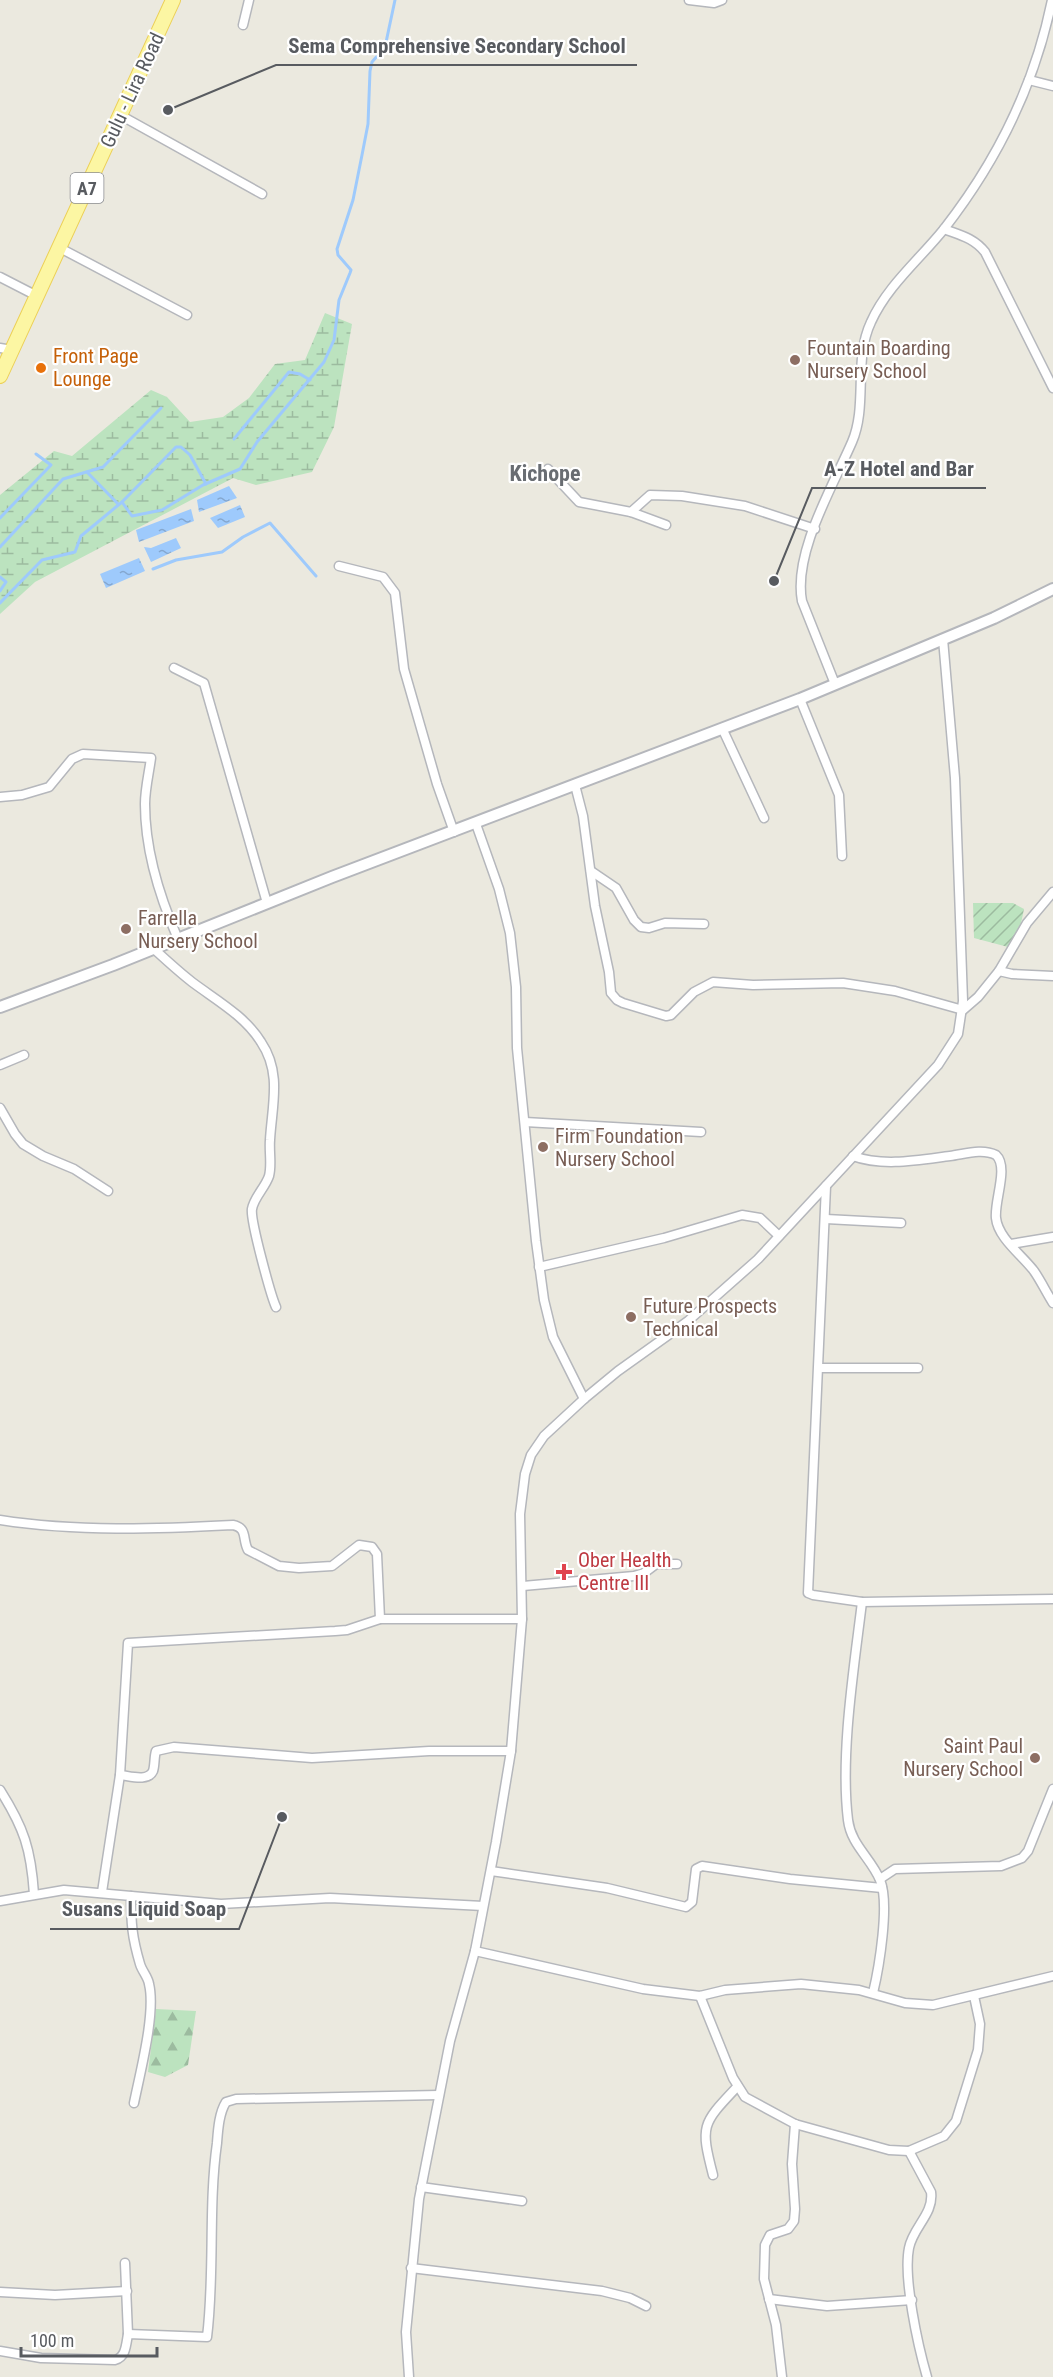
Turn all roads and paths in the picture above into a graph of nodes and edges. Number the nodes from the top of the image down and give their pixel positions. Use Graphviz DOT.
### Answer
graph roads {
  1 [pos="173,0"];
  2 [pos="249,0"];
  3 [pos="689,0"];
  4 [pos="722,0"];
  5 [pos="1052,0"];
  6 [pos="243,26"];
  7 [pos="1029,80"];
  8 [pos="1053,86"];
  9 [pos="120,115"];
  10 [pos="262,194"];
  11 [pos="944,229"];
  12 [pos="60,248"];
  13 [pos="0,277"];
  14 [pos="37,296"];
  15 [pos="187,315"];
  16 [pos="6,349"];
  17 [pos="0,376"];
  18 [pos="1053,388"];
  19 [pos="548,469"];
  20 [pos="632,512"];
  21 [pos="666,525"];
  22 [pos="814,529"];
  23 [pos="339,566"];
  24 [pos="1053,589"];
  25 [pos="943,639"];
  26 [pos="174,668"];
  27 [pos="835,684"];
  28 [pos="800,699"];
  29 [pos="722,728"];
  30 [pos="575,785"];
  31 [pos="0,797"];
  32 [pos="764,818"];
  33 [pos="476,824"];
  34 [pos="454,832"];
  35 [pos="843,856"];
  36 [pos="591,871"];
  37 [pos="1053,892"];
  38 [pos="267,903"];
  39 [pos="704,924"];
  40 [pos="178,939"];
  41 [pos="154,949"];
  42 [pos="999,971"];
  43 [pos="1053,976"];
  44 [pos="0,1007"];
  45 [pos="963,1010"];
  46 [pos="24,1055"];
  47 [pos="0,1065"];
  48 [pos="0,1108"];
  49 [pos="525,1122"];
  50 [pos="701,1132"];
  51 [pos="853,1156"];
  52 [pos="826,1186"];
  53 [pos="108,1191"];
  54 [pos="826,1219"];
  55 [pos="901,1223"];
  56 [pos="779,1236"];
  57 [pos="1053,1237"];
  58 [pos="1011,1244"];
  59 [pos="539,1267"];
  60 [pos="1053,1302"];
  61 [pos="276,1307"];
  62 [pos="819,1368"];
  63 [pos="918,1368"];
  64 [pos="584,1399"];
  65 [pos="0,1520"];
  66 [pos="677,1564"];
  67 [pos="523,1586"];
  68 [pos="1053,1599"];
  69 [pos="862,1602"];
  70 [pos="380,1619"];
  71 [pos="522,1619"];
  72 [pos="511,1751"];
  73 [pos="120,1775"];
  74 [pos="1053,1789"];
  75 [pos="0,1790"];
  76 [pos="491,1871"];
  77 [pos="881,1884"];
  78 [pos="102,1892"];
  79 [pos="33,1894"];
  80 [pos="131,1896"];
  81 [pos="0,1900"];
  82 [pos="483,1905"];
  83 [pos="475,1951"];
  84 [pos="1053,1976"];
  85 [pos="873,1993"];
  86 [pos="700,1996"];
  87 [pos="974,1996"];
  88 [pos="737,2087"];
  89 [pos="439,2094"];
  90 [pos="134,2103"];
  91 [pos="795,2124"];
  92 [pos="909,2151"];
  93 [pos="713,2175"];
  94 [pos="422,2187"];
  95 [pos="522,2201"];
  96 [pos="125,2263"];
  97 [pos="411,2268"];
  98 [pos="127,2291"];
  99 [pos="0,2292"];
  100 [pos="769,2299"];
  101 [pos="912,2300"];
  102 [pos="646,2306"];
  103 [pos="128,2334"];
  104 [pos="0,2351"];
  105 [pos="409,2377"];
  106 [pos="782,2377"];
  107 [pos="927,2377"];
  1 -- 9 [label="main road, Gulu - Lira Road / A7"];
  2 -- 6 [label="street"];
  3 -- 4 [label="street"];
  5 -- 7 [label="street"];
  7 -- 8 [label="street"];
  7 -- 11 [label="street"];
  9 -- 10 [label="street"];
  9 -- 12 [label="main road, Gulu - Lira Road / A7"];
  11 -- 18 [label="street"];
  11 -- 22 [label="street"];
  12 -- 14 [label="main road, Gulu - Lira Road / A7"];
  12 -- 15 [label="street"];
  13 -- 14 [label="street"];
  14 -- 16 [label="main road, Gulu - Lira Road / A7"];
  16 -- 17 [label="main road, Gulu - Lira Road / A7"];
  19 -- 20 [label="street"];
  20 -- 21 [label="street"];
  20 -- 22 [label="street"];
  22 -- 27 [label="street"];
  23 -- 34 [label="street"];
  24 -- 25 [label="street"];
  25 -- 27 [label="street"];
  25 -- 45 [label="street"];
  26 -- 38 [label="street"];
  27 -- 28 [label="street"];
  28 -- 29 [label="street"];
  28 -- 35 [label="street"];
  29 -- 30 [label="street"];
  29 -- 32 [label="street"];
  30 -- 33 [label="street"];
  30 -- 36 [label="street"];
  31 -- 40 [label="street"];
  33 -- 34 [label="street"];
  33 -- 49 [label="street"];
  34 -- 38 [label="street"];
  36 -- 39 [label="street"];
  36 -- 45 [label="street"];
  37 -- 42 [label="street"];
  38 -- 40 [label="street"];
  40 -- 41 [label="street"];
  41 -- 44 [label="street"];
  41 -- 61 [label="street"];
  42 -- 43 [label="street"];
  42 -- 45 [label="street"];
  45 -- 51 [label="street"];
  46 -- 47 [label="street"];
  48 -- 53 [label="street"];
  49 -- 50 [label="street"];
  49 -- 59 [label="street"];
  51 -- 52 [label="street"];
  51 -- 58 [label="street"];
  52 -- 54 [label="street"];
  52 -- 56 [label="street"];
  54 -- 55 [label="street"];
  54 -- 62 [label="street"];
  56 -- 59 [label="street"];
  56 -- 64 [label="street"];
  57 -- 58 [label="street"];
  58 -- 60 [label="street"];
  59 -- 64 [label="street"];
  62 -- 63 [label="street"];
  62 -- 69 [label="street"];
  64 -- 67 [label="street"];
  65 -- 70 [label="street"];
  66 -- 67 [label="street"];
  67 -- 71 [label="street"];
  68 -- 69 [label="street"];
  69 -- 77 [label="street"];
  70 -- 71 [label="street"];
  70 -- 73 [label="street"];
  71 -- 72 [label="street"];
  72 -- 73 [label="street"];
  72 -- 76 [label="street"];
  73 -- 78 [label="street"];
  74 -- 77 [label="street"];
  75 -- 79 [label="street"];
  76 -- 77 [label="street"];
  76 -- 82 [label="street"];
  77 -- 85 [label="street"];
  78 -- 79 [label="street"];
  78 -- 80 [label="street"];
  79 -- 81 [label="street"];
  80 -- 82 [label="street"];
  80 -- 90 [label="street"];
  82 -- 83 [label="street"];
  83 -- 86 [label="street"];
  83 -- 89 [label="street"];
  84 -- 87 [label="street"];
  85 -- 86 [label="street"];
  85 -- 87 [label="street"];
  86 -- 88 [label="street"];
  87 -- 92 [label="street"];
  88 -- 91 [label="street"];
  88 -- 93 [label="street"];
  89 -- 94 [label="street"];
  89 -- 103 [label="street"];
  91 -- 92 [label="street"];
  91 -- 100 [label="street"];
  92 -- 101 [label="street"];
  94 -- 95 [label="street"];
  94 -- 97 [label="street"];
  96 -- 98 [label="street"];
  97 -- 102 [label="street"];
  97 -- 105 [label="street"];
  98 -- 99 [label="street"];
  98 -- 103 [label="street"];
  100 -- 101 [label="street"];
  100 -- 106 [label="street"];
  101 -- 107 [label="street"];
  103 -- 104 [label="street"];
}
